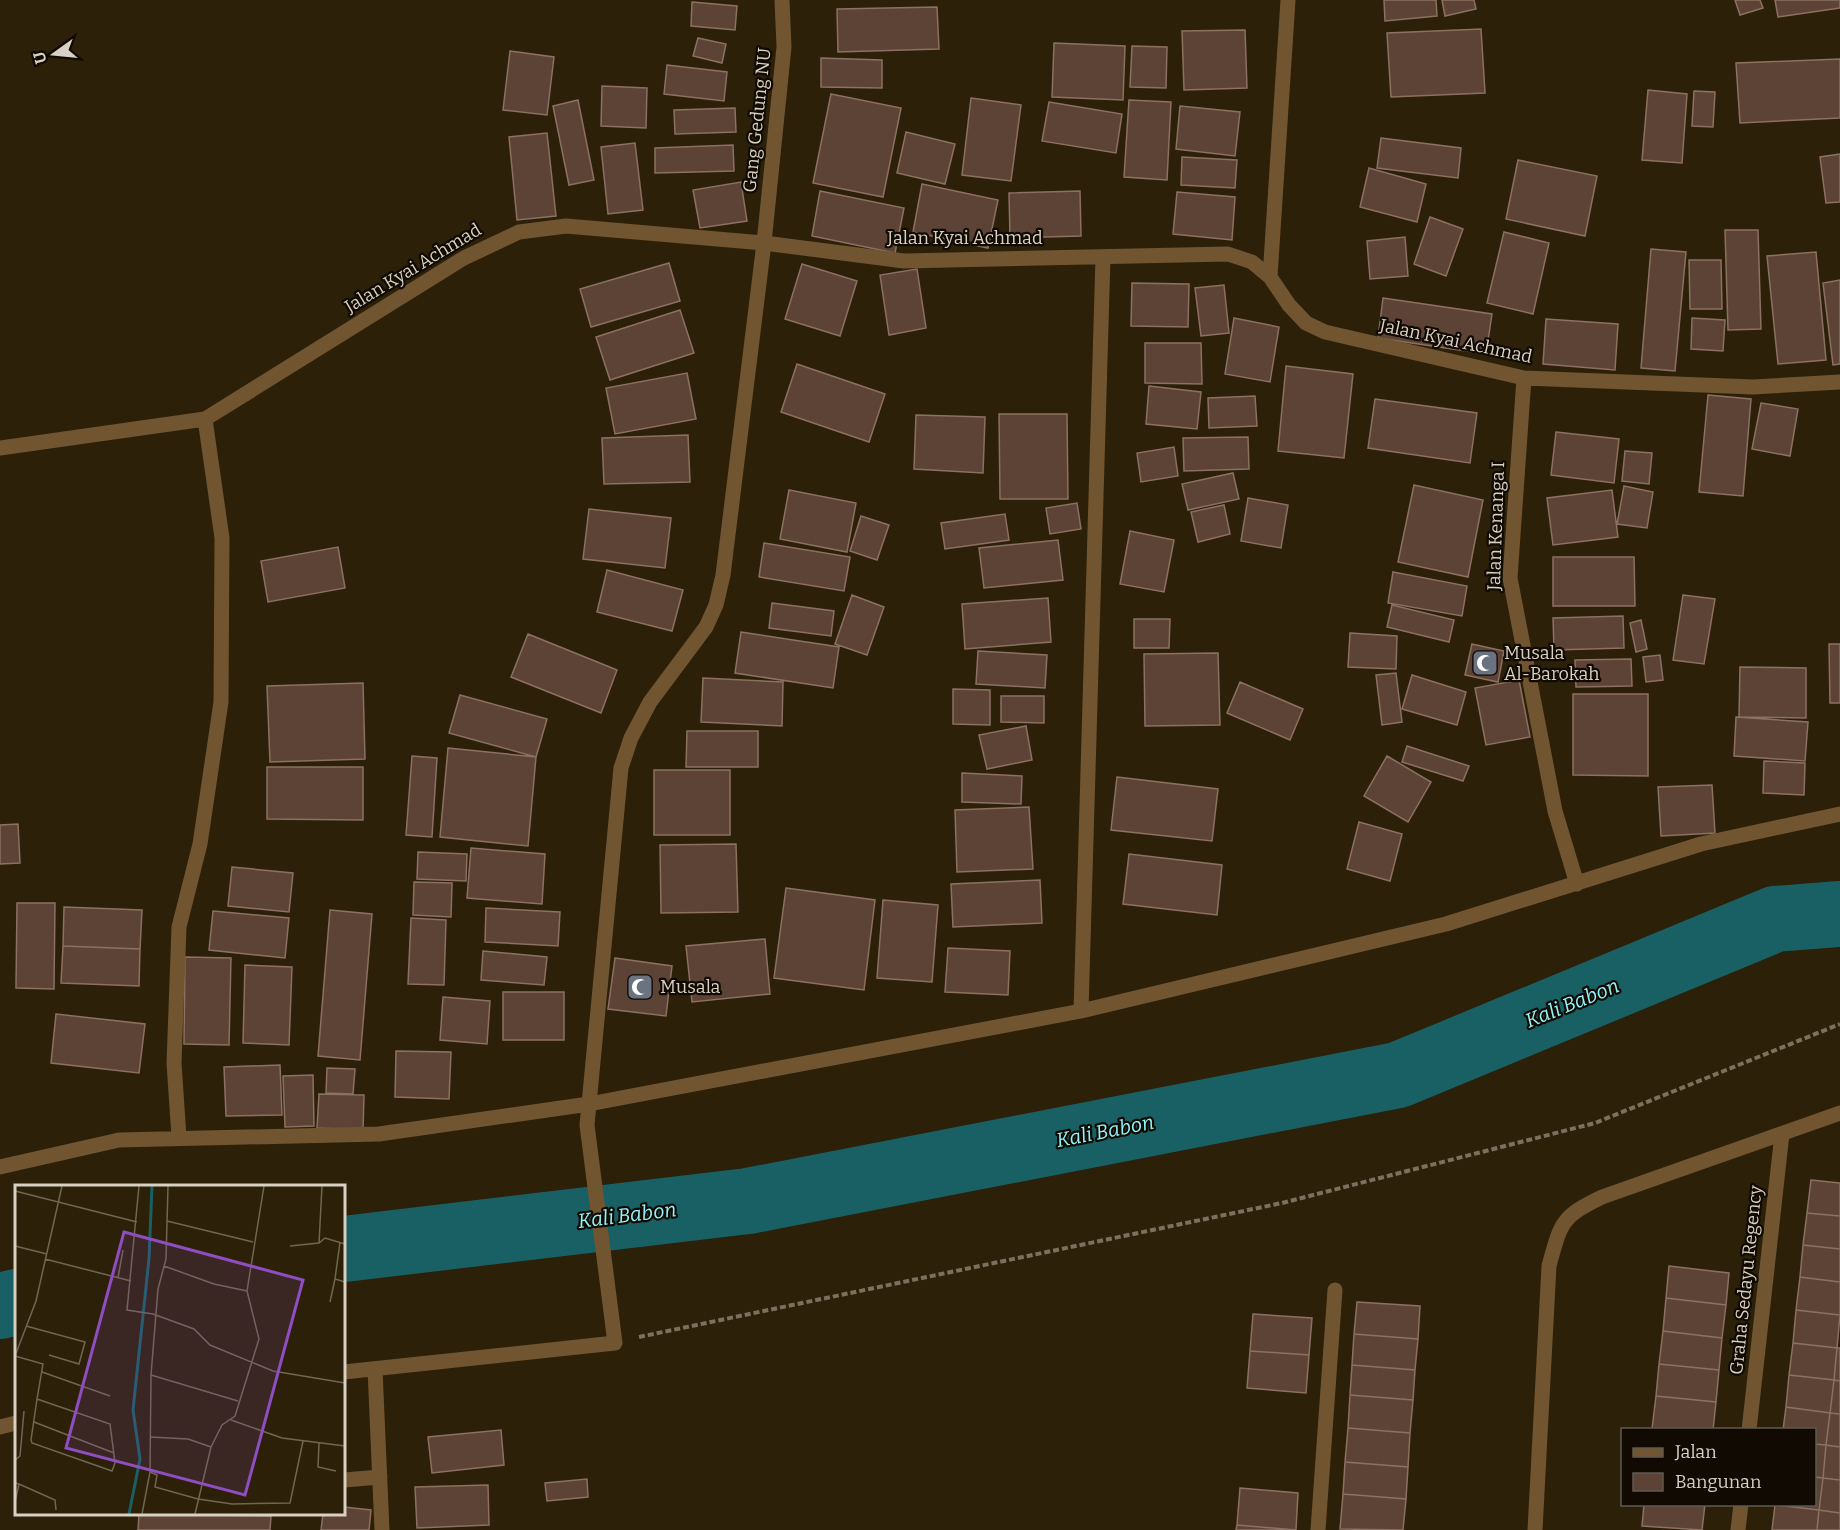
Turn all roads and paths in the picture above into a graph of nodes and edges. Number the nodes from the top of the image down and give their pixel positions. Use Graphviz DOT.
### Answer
graph roads {
  1 [pos="782,0"];
  2 [pos="1288,0"];
  3 [pos="764,243"];
  4 [pos="1103,257"];
  5 [pos="1270,277"];
  6 [pos="1524,378"];
  7 [pos="1840,382"];
  8 [pos="205,419"];
  9 [pos="0,448"];
  10 [pos="1840,814"];
  11 [pos="1577,884"];
  12 [pos="1081,1011"];
  13 [pos="1840,1024"];
  14 [pos="589,1104"];
  15 [pos="1840,1113"];
  16 [pos="1782,1134"];
  17 [pos="179,1137"];
  18 [pos="0,1167"];
  19 [pos="1335,1290"];
  20 [pos="615,1342"];
  21 [pos="375,1369"];
  22 [pos="345,1372"];
  23 [pos="15,1424"];
  24 [pos="0,1427"];
  25 [pos="1749,1428"];
  26 [pos="380,1477"];
  27 [pos="345,1480"];
  28 [pos="1741,1506"];
  29 [pos="382,1530"];
  30 [pos="1318,1530"];
  31 [pos="1535,1530"];
  32 [pos="1738,1530"];
  1 -- 3 [label="street, Gang Gedung NU"];
  2 -- 5 [label="street"];
  3 -- 4 [label="street, Jalan Kyai Achmad"];
  3 -- 8 [label="street, Jalan Kyai Achmad"];
  3 -- 14 [label="street, Gang Gedung NU"];
  4 -- 5 [label="street, Jalan Kyai Achmad"];
  4 -- 12 [label="street"];
  5 -- 6 [label="street, Jalan Kyai Achmad"];
  6 -- 7 [label="street, Jalan Kyai Achmad"];
  6 -- 11 [label="street, Jalan Kenanga I"];
  8 -- 9 [label="street, Jalan Kyai Achmad"];
  8 -- 17 [label="street"];
  10 -- 11 [label="street"];
  11 -- 12 [label="street"];
  12 -- 14 [label="street"];
  13 -- 20 [label="path"];
  14 -- 17 [label="street"];
  14 -- 20 [label="street, Gang Gedung NU"];
  15 -- 16 [label="street"];
  16 -- 25 [label="street, Graha Sedayu Regency"];
  16 -- 31 [label="street"];
  17 -- 18 [label="street"];
  19 -- 30 [label="street"];
  20 -- 21 [label="street"];
  21 -- 22 [label="street"];
  21 -- 26 [label="street"];
  23 -- 24 [label="street"];
  26 -- 27 [label="street"];
  26 -- 29 [label="street"];
  28 -- 32 [label="street"];
}
